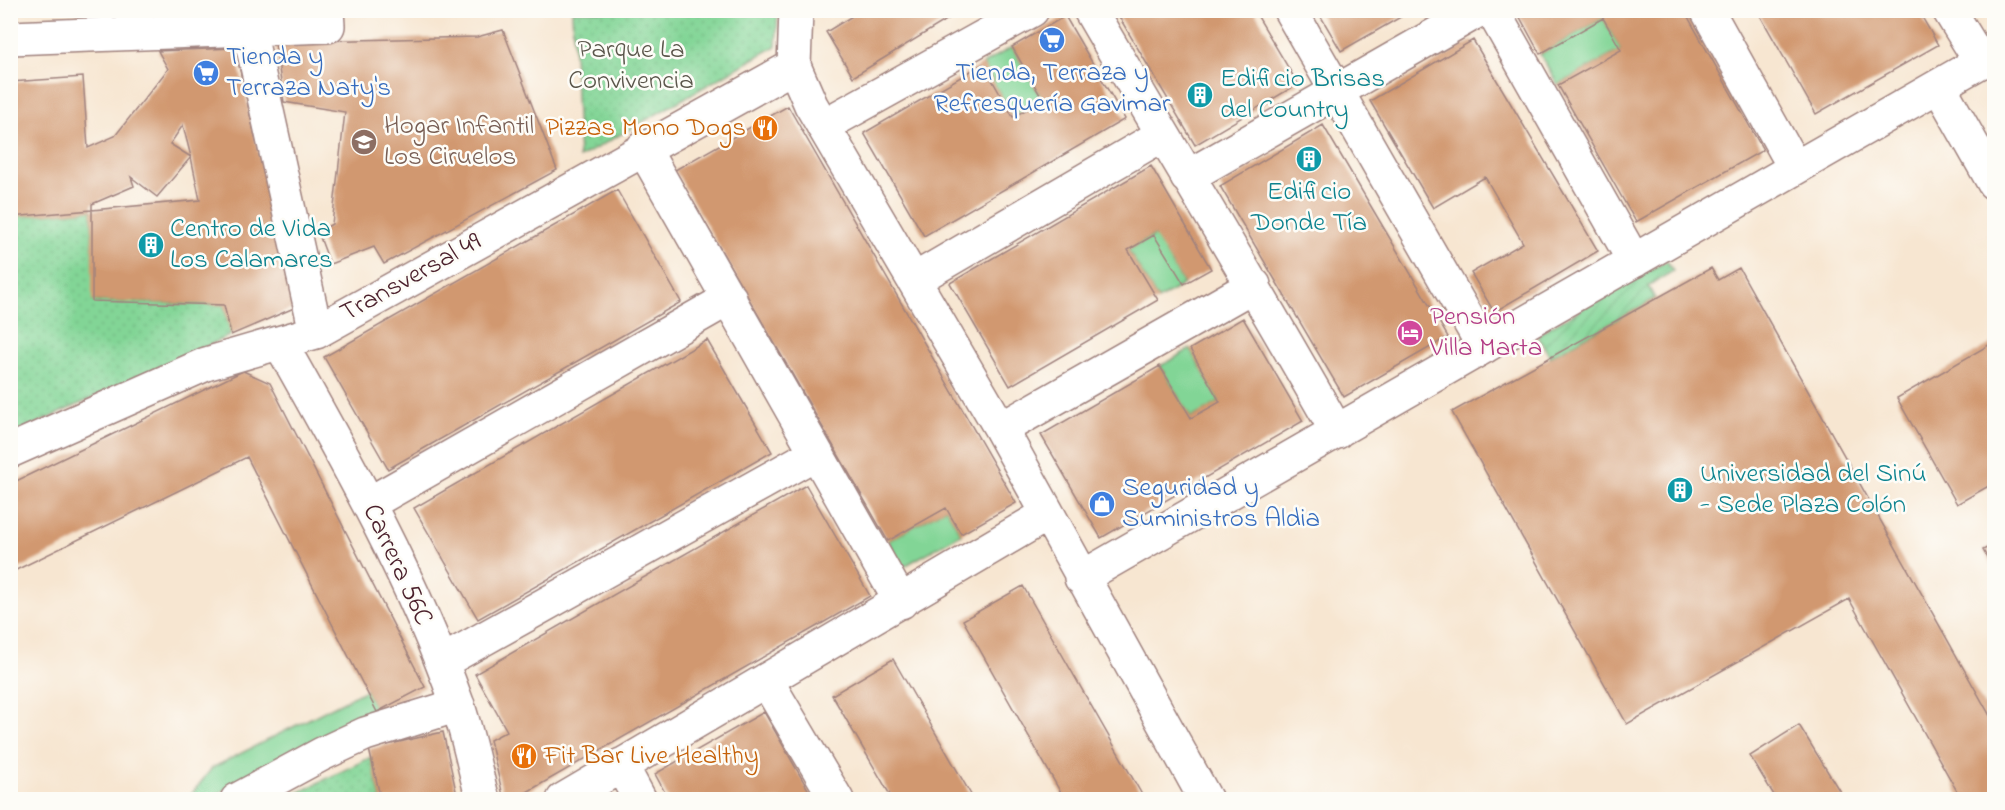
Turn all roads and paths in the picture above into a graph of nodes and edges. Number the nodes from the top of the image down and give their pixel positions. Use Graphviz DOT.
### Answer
graph roads {
  1 [pos="796,10"];
  2 [pos="1032,10"];
  3 [pos="1090,10"];
  4 [pos="1290,10"];
  5 [pos="1479,10"];
  6 [pos="1492,10"];
  7 [pos="1707,10"];
  8 [pos="1949,10"];
  9 [pos="327,18"];
  10 [pos="249,30"];
  11 [pos="10,38"];
  12 [pos="1988,58"];
  13 [pos="794,66"];
  14 [pos="1939,86"];
  15 [pos="1335,90"];
  16 [pos="823,126"];
  17 [pos="1162,135"];
  18 [pos="643,148"];
  19 [pos="1795,168"];
  20 [pos="1187,177"];
  21 [pos="1995,183"];
  22 [pos="1634,261"];
  23 [pos="914,280"];
  24 [pos="1254,285"];
  25 [pos="730,298"];
  26 [pos="316,332"];
  27 [pos="280,343"];
  28 [pos="1484,347"];
  29 [pos="1000,429"];
  30 [pos="1336,432"];
  31 [pos="10,451"];
  32 [pos="816,453"];
  33 [pos="370,503"];
  34 [pos="1046,515"];
  35 [pos="1081,578"];
  36 [pos="901,602"];
  37 [pos="442,662"];
  38 [pos="766,681"];
  39 [pos="458,705"];
  40 [pos="621,765"];
  41 [pos="237,800"];
  42 [pos="483,800"];
  43 [pos="563,800"];
  44 [pos="640,800"];
  45 [pos="837,800"];
  46 [pos="1206,800"];
  1 -- 13 [label="street"];
  2 -- 16 [label="street"];
  3 -- 17 [label="street"];
  4 -- 15 [label="street"];
  5 -- 15 [label="street"];
  6 -- 22 [label="street"];
  7 -- 19 [label="street"];
  8 -- 12 [label="street"];
  9 -- 10 [label="street"];
  10 -- 11 [label="street"];
  10 -- 26 [label="street"];
  12 -- 14 [label="street"];
  13 -- 16 [label="street"];
  13 -- 18 [label="street, Transversal 49"];
  14 -- 19 [label="street"];
  14 -- 21 [label="street"];
  15 -- 20 [label="street"];
  15 -- 28 [label="street"];
  16 -- 23 [label="street"];
  17 -- 20 [label="street"];
  17 -- 23 [label="street"];
  18 -- 25 [label="street"];
  18 -- 26 [label="street, Transversal 49"];
  19 -- 22 [label="street"];
  20 -- 24 [label="street"];
  22 -- 28 [label="street"];
  23 -- 29 [label="street"];
  24 -- 29 [label="street"];
  24 -- 30 [label="street"];
  25 -- 32 [label="street"];
  25 -- 33 [label="street"];
  26 -- 27 [label="street, Transversal 49"];
  27 -- 31 [label="street, Transversal 49"];
  27 -- 33 [label="street, Carrera 56C"];
  28 -- 30 [label="street"];
  29 -- 34 [label="street"];
  30 -- 35 [label="street"];
  32 -- 36 [label="street"];
  32 -- 37 [label="street"];
  33 -- 37 [label="street, Carrera 56C"];
  34 -- 35 [label="street"];
  34 -- 36 [label="street"];
  35 -- 46 [label="street"];
  36 -- 38 [label="street"];
  37 -- 39 [label="street, Carrera 56C"];
  38 -- 40 [label="street"];
  38 -- 45 [label="street"];
  39 -- 41 [label="street"];
  39 -- 42 [label="street, Carrera 56C"];
  40 -- 43 [label="street"];
  40 -- 44 [label="street"];
}
